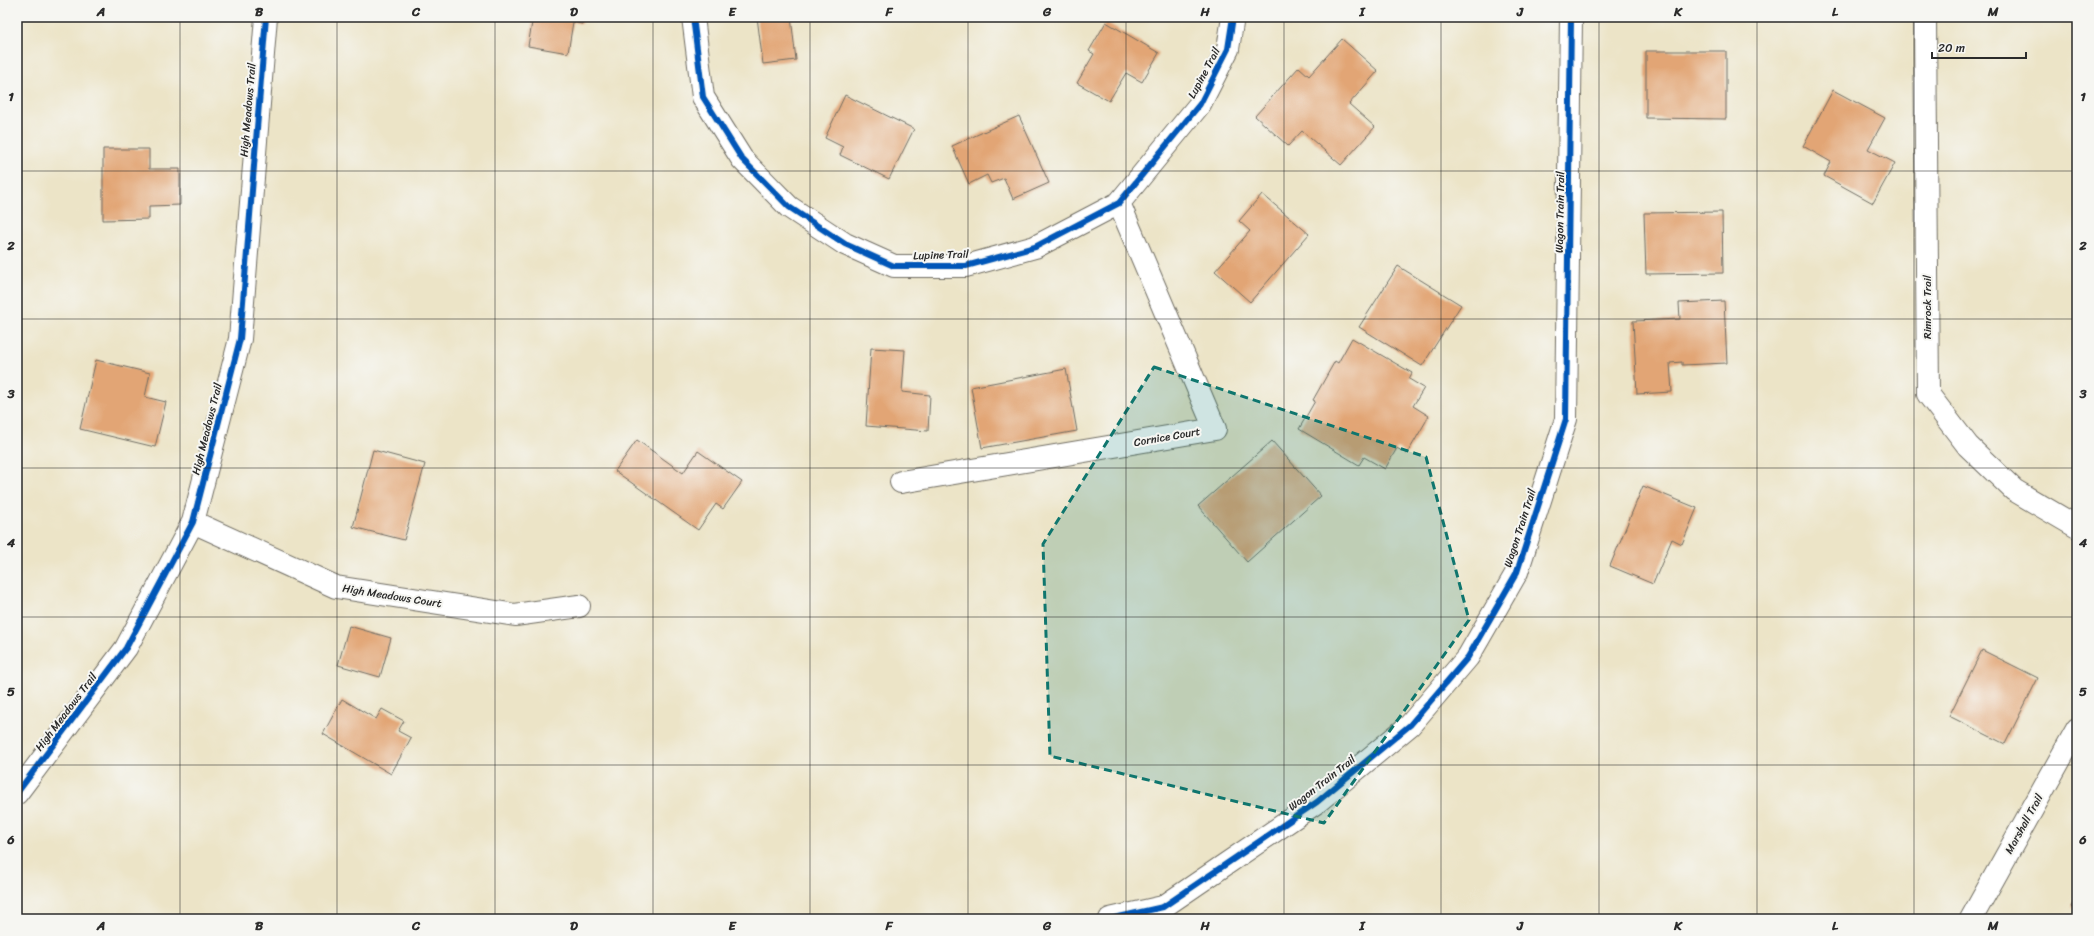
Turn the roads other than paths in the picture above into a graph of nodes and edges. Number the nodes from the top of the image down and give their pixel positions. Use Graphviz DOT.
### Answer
graph roads {
  1 [pos="266,17"];
  2 [pos="693,17"];
  3 [pos="1232,17"];
  4 [pos="1571,17"];
  5 [pos="1925,17"];
  6 [pos="1119,203"];
  7 [pos="901,482"];
  8 [pos="193,522"];
  9 [pos="2077,527"];
  10 [pos="579,606"];
  11 [pos="2077,729"];
  12 [pos="17,793"];
  13 [pos="1110,919"];
  14 [pos="1971,919"];
  1 -- 8 [label="street, High Meadows Trail"];
  2 -- 6 [label="street, Lupine Trail"];
  3 -- 6 [label="street, Lupine Trail"];
  4 -- 13 [label="street, Wagon Train Trail"];
  5 -- 9 [label="street, Rimrock Trail"];
  6 -- 7 [label="street, Cornice Court"];
  8 -- 10 [label="street, High Meadows Court"];
  8 -- 12 [label="street, High Meadows Trail"];
  11 -- 14 [label="street, Marshall Trail"];
}
